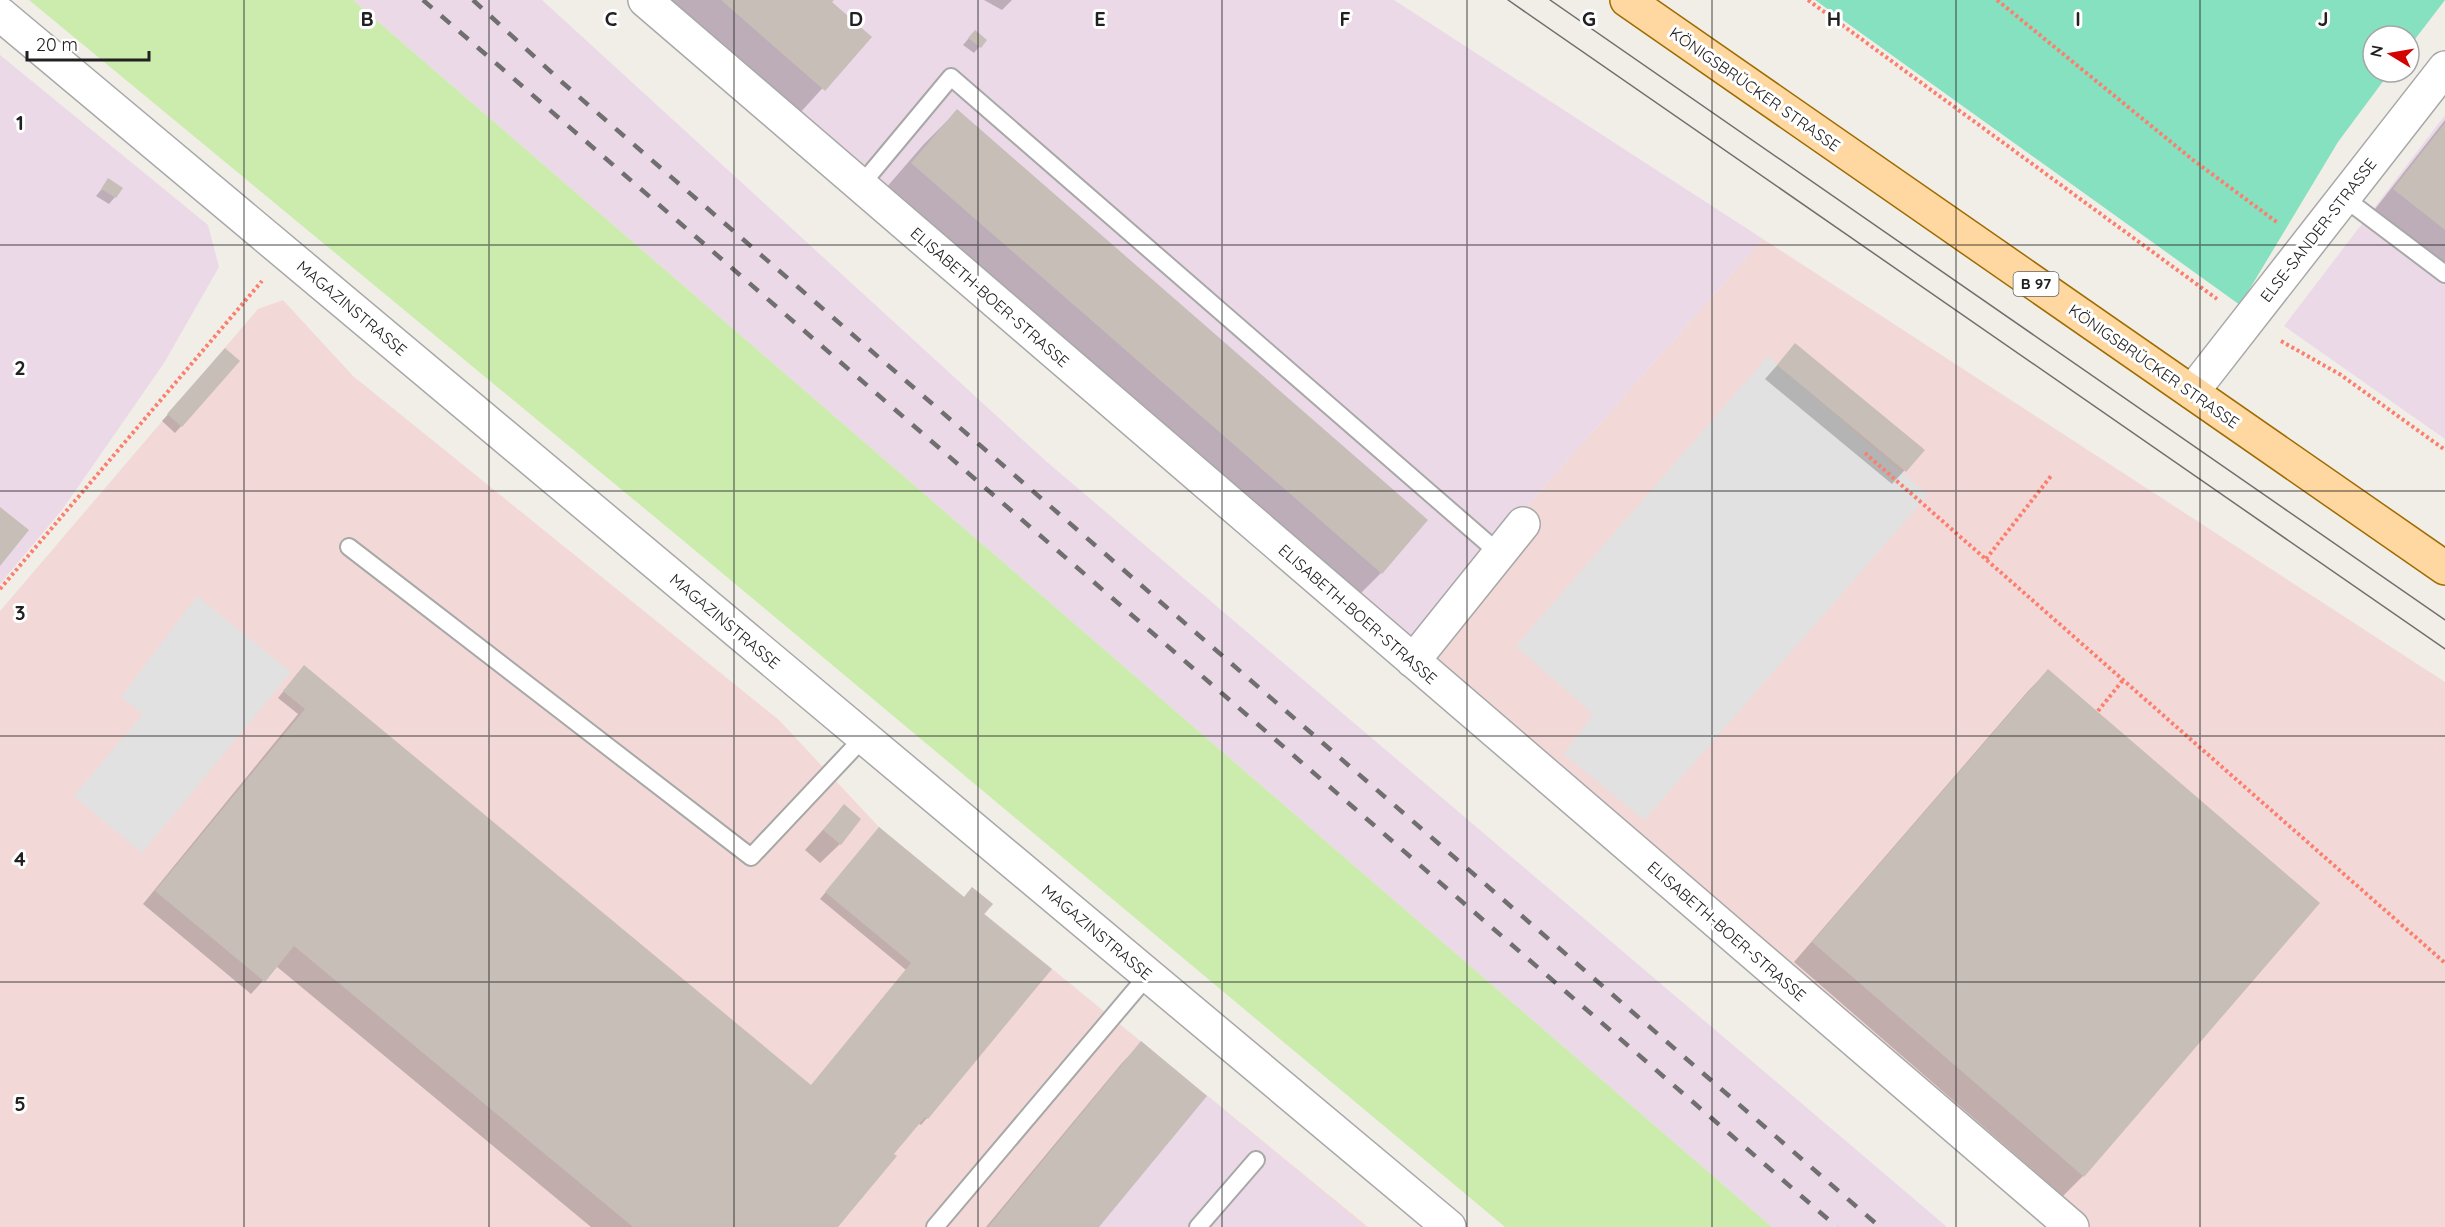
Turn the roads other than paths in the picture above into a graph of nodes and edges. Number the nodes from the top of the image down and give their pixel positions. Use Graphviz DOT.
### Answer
graph roads {
  1 [pos="645,0"];
  2 [pos="1627,0"];
  3 [pos="0,14"];
  4 [pos="2445,68"];
  5 [pos="861,185"];
  6 [pos="2343,197"];
  7 [pos="2445,274"];
  8 [pos="2192,392"];
  9 [pos="1523,524"];
  10 [pos="349,547"];
  11 [pos="1500,554"];
  12 [pos="2445,568"];
  13 [pos="1413,661"];
  14 [pos="864,737"];
  15 [pos="1148,975"];
  16 [pos="1256,1160"];
  17 [pos="935,1227"];
  18 [pos="1198,1227"];
  19 [pos="1449,1227"];
  20 [pos="2072,1227"];
  1 -- 5 [label="street, ELISABETH-BOER-STRASSE"];
  2 -- 8 [label="main road, KÖNIGSBRÜCKER STRASSE / B 97"];
  3 -- 14 [label="street, MAGAZINSTRASSE"];
  4 -- 6 [label="street, ELSE-SANDER-STRASSE"];
  5 -- 11 [label="lane"];
  5 -- 13 [label="street, ELISABETH-BOER-STRASSE"];
  6 -- 7 [label="lane"];
  6 -- 8 [label="street, ELSE-SANDER-STRASSE"];
  8 -- 12 [label="main road, KÖNIGSBRÜCKER STRASSE / B 97"];
  9 -- 11 [label="street"];
  10 -- 14 [label="lane"];
  11 -- 13 [label="street"];
  13 -- 20 [label="street, ELISABETH-BOER-STRASSE"];
  14 -- 15 [label="street, MAGAZINSTRASSE"];
  15 -- 17 [label="lane"];
  15 -- 19 [label="street, MAGAZINSTRASSE"];
  16 -- 18 [label="lane"];
}
